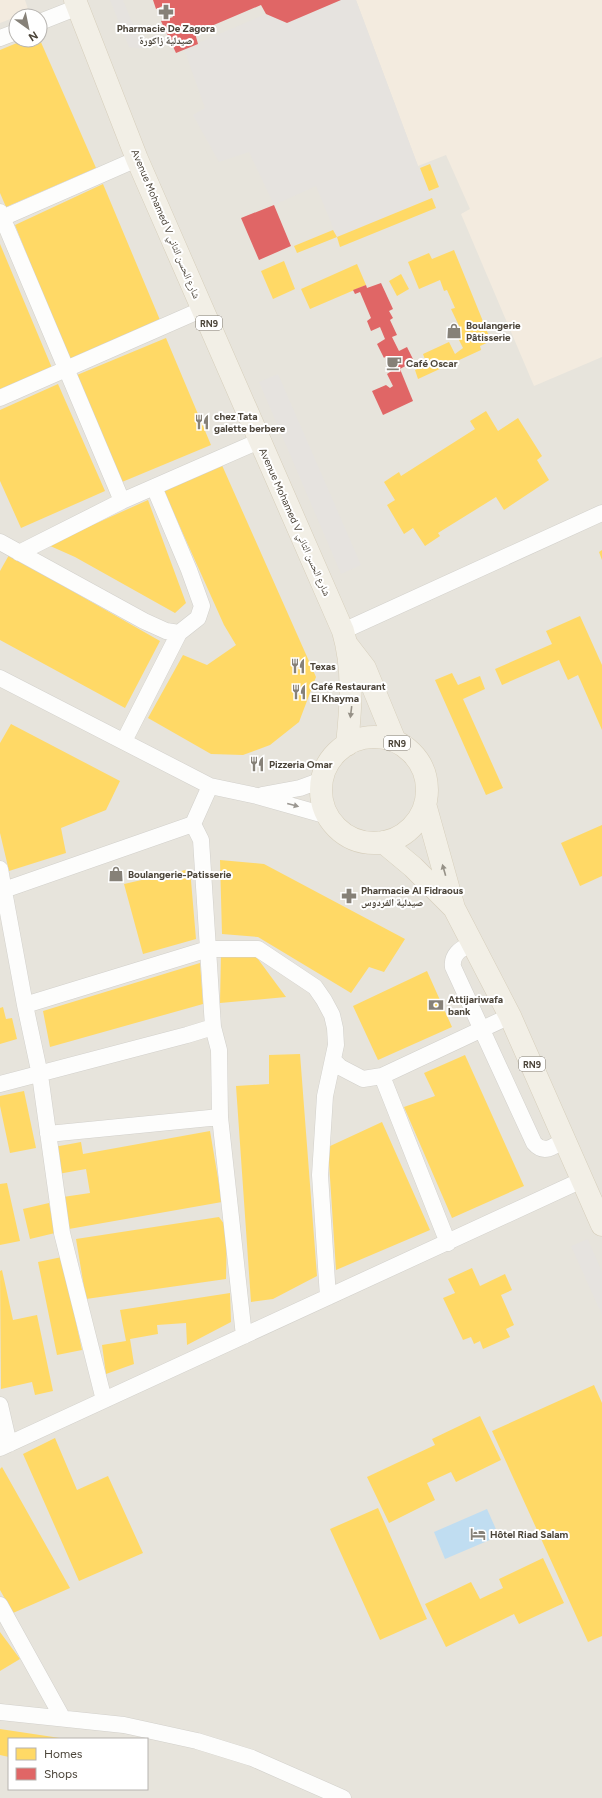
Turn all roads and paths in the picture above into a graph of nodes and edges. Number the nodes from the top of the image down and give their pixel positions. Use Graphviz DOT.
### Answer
graph roads {
  1 [pos="76,3"];
  2 [pos="48,18"];
  3 [pos="137,159"];
  4 [pos="1,216"];
  5 [pos="203,309"];
  6 [pos="66,369"];
  7 [pos="0,398"];
  8 [pos="260,441"];
  9 [pos="154,487"];
  10 [pos="122,501"];
  11 [pos="602,513"];
  12 [pos="1,542"];
  13 [pos="19,553"];
  14 [pos="179,633"];
  15 [pos="345,638"];
  16 [pos="0,678"];
  17 [pos="124,741"];
  18 [pos="395,741"];
  19 [pos="347,745"];
  20 [pos="322,780"];
  21 [pos="210,786"];
  22 [pos="257,796"];
  23 [pos="425,804"];
  24 [pos="328,816"];
  25 [pos="193,824"];
  26 [pos="383,842"];
  27 [pos="0,869"];
  28 [pos="4,890"];
  29 [pos="454,908"];
  30 [pos="473,942"];
  31 [pos="208,948"];
  32 [pos="25,1005"];
  33 [pos="510,1016"];
  34 [pos="213,1027"];
  35 [pos="482,1028"];
  36 [pos="333,1060"];
  37 [pos="40,1075"];
  38 [pos="382,1076"];
  39 [pos="0,1084"];
  40 [pos="220,1116"];
  41 [pos="48,1134"];
  42 [pos="565,1139"];
  43 [pos="582,1180"];
  44 [pos="602,1225"];
  45 [pos="448,1243"];
  46 [pos="328,1297"];
  47 [pos="244,1336"];
  48 [pos="104,1400"];
  49 [pos="0,1405"];
  50 [pos="4,1446"];
  51 [pos="0,1605"];
  52 [pos="0,1712"];
  53 [pos="62,1717"];
  54 [pos="343,1798"];
  1 -- 2 [label="street"];
  1 -- 3 [label="main road, Avenue Mohamed V شارع الحسن الثاني / RN9"];
  3 -- 4 [label="street"];
  3 -- 5 [label="main road, Avenue Mohamed V شارع الحسن الثاني / RN9"];
  4 -- 6 [label="street"];
  5 -- 6 [label="street"];
  5 -- 8 [label="main road, Avenue Mohamed V شارع الحسن الثاني / RN9"];
  6 -- 7 [label="street"];
  6 -- 10 [label="street"];
  8 -- 9 [label="street"];
  8 -- 15 [label="main road, Avenue Mohamed V شارع الحسن الثاني / RN9"];
  9 -- 10 [label="street"];
  9 -- 14 [label="street"];
  10 -- 13 [label="street"];
  11 -- 15 [label="street"];
  12 -- 13 [label="street"];
  13 -- 14 [label="street"];
  14 -- 17 [label="street"];
  15 -- 18 [label="main road, Avenue Mohamed V شارع الحسن الثاني / RN9"];
  15 -- 19 [label="main road, Avenue Mohamed V شارع الحسن الثاني / RN9, one-way"];
  16 -- 17 [label="street"];
  17 -- 21 [label="street"];
  18 -- 19 [label="main road, RN9"];
  18 -- 23 [label="main road, RN9"];
  19 -- 20 [label="main road, RN9"];
  20 -- 22 [label="street"];
  20 -- 24 [label="main road, RN9"];
  21 -- 22 [label="street"];
  21 -- 25 [label="street"];
  22 -- 24 [label="street, one-way"];
  23 -- 26 [label="main road, RN9"];
  29 -- 23 [label="main road, RN9, one-way"];
  24 -- 26 [label="main road, RN9"];
  25 -- 28 [label="street"];
  25 -- 31 [label="street"];
  26 -- 29 [label="main road, RN9"];
  27 -- 28 [label="street"];
  28 -- 32 [label="street"];
  29 -- 30 [label="main road, RN9"];
  30 -- 33 [label="main road, RN9"];
  30 -- 35 [label="street"];
  31 -- 32 [label="street"];
  31 -- 34 [label="street"];
  31 -- 36 [label="street"];
  32 -- 37 [label="street"];
  33 -- 35 [label="street"];
  33 -- 42 [label="main road, RN9"];
  34 -- 37 [label="street"];
  34 -- 40 [label="street"];
  35 -- 38 [label="street"];
  35 -- 42 [label="street"];
  36 -- 38 [label="street"];
  36 -- 46 [label="street"];
  37 -- 39 [label="street"];
  37 -- 41 [label="street"];
  38 -- 45 [label="street"];
  40 -- 41 [label="street"];
  40 -- 47 [label="street"];
  41 -- 48 [label="street"];
  42 -- 43 [label="main road, RN9"];
  43 -- 44 [label="main road, RN9"];
  43 -- 45 [label="street"];
  45 -- 46 [label="street"];
  46 -- 47 [label="street"];
  47 -- 48 [label="street"];
  48 -- 50 [label="street"];
  49 -- 50 [label="street"];
  51 -- 53 [label="street"];
  52 -- 53 [label="street"];
  53 -- 54 [label="street"];
}
